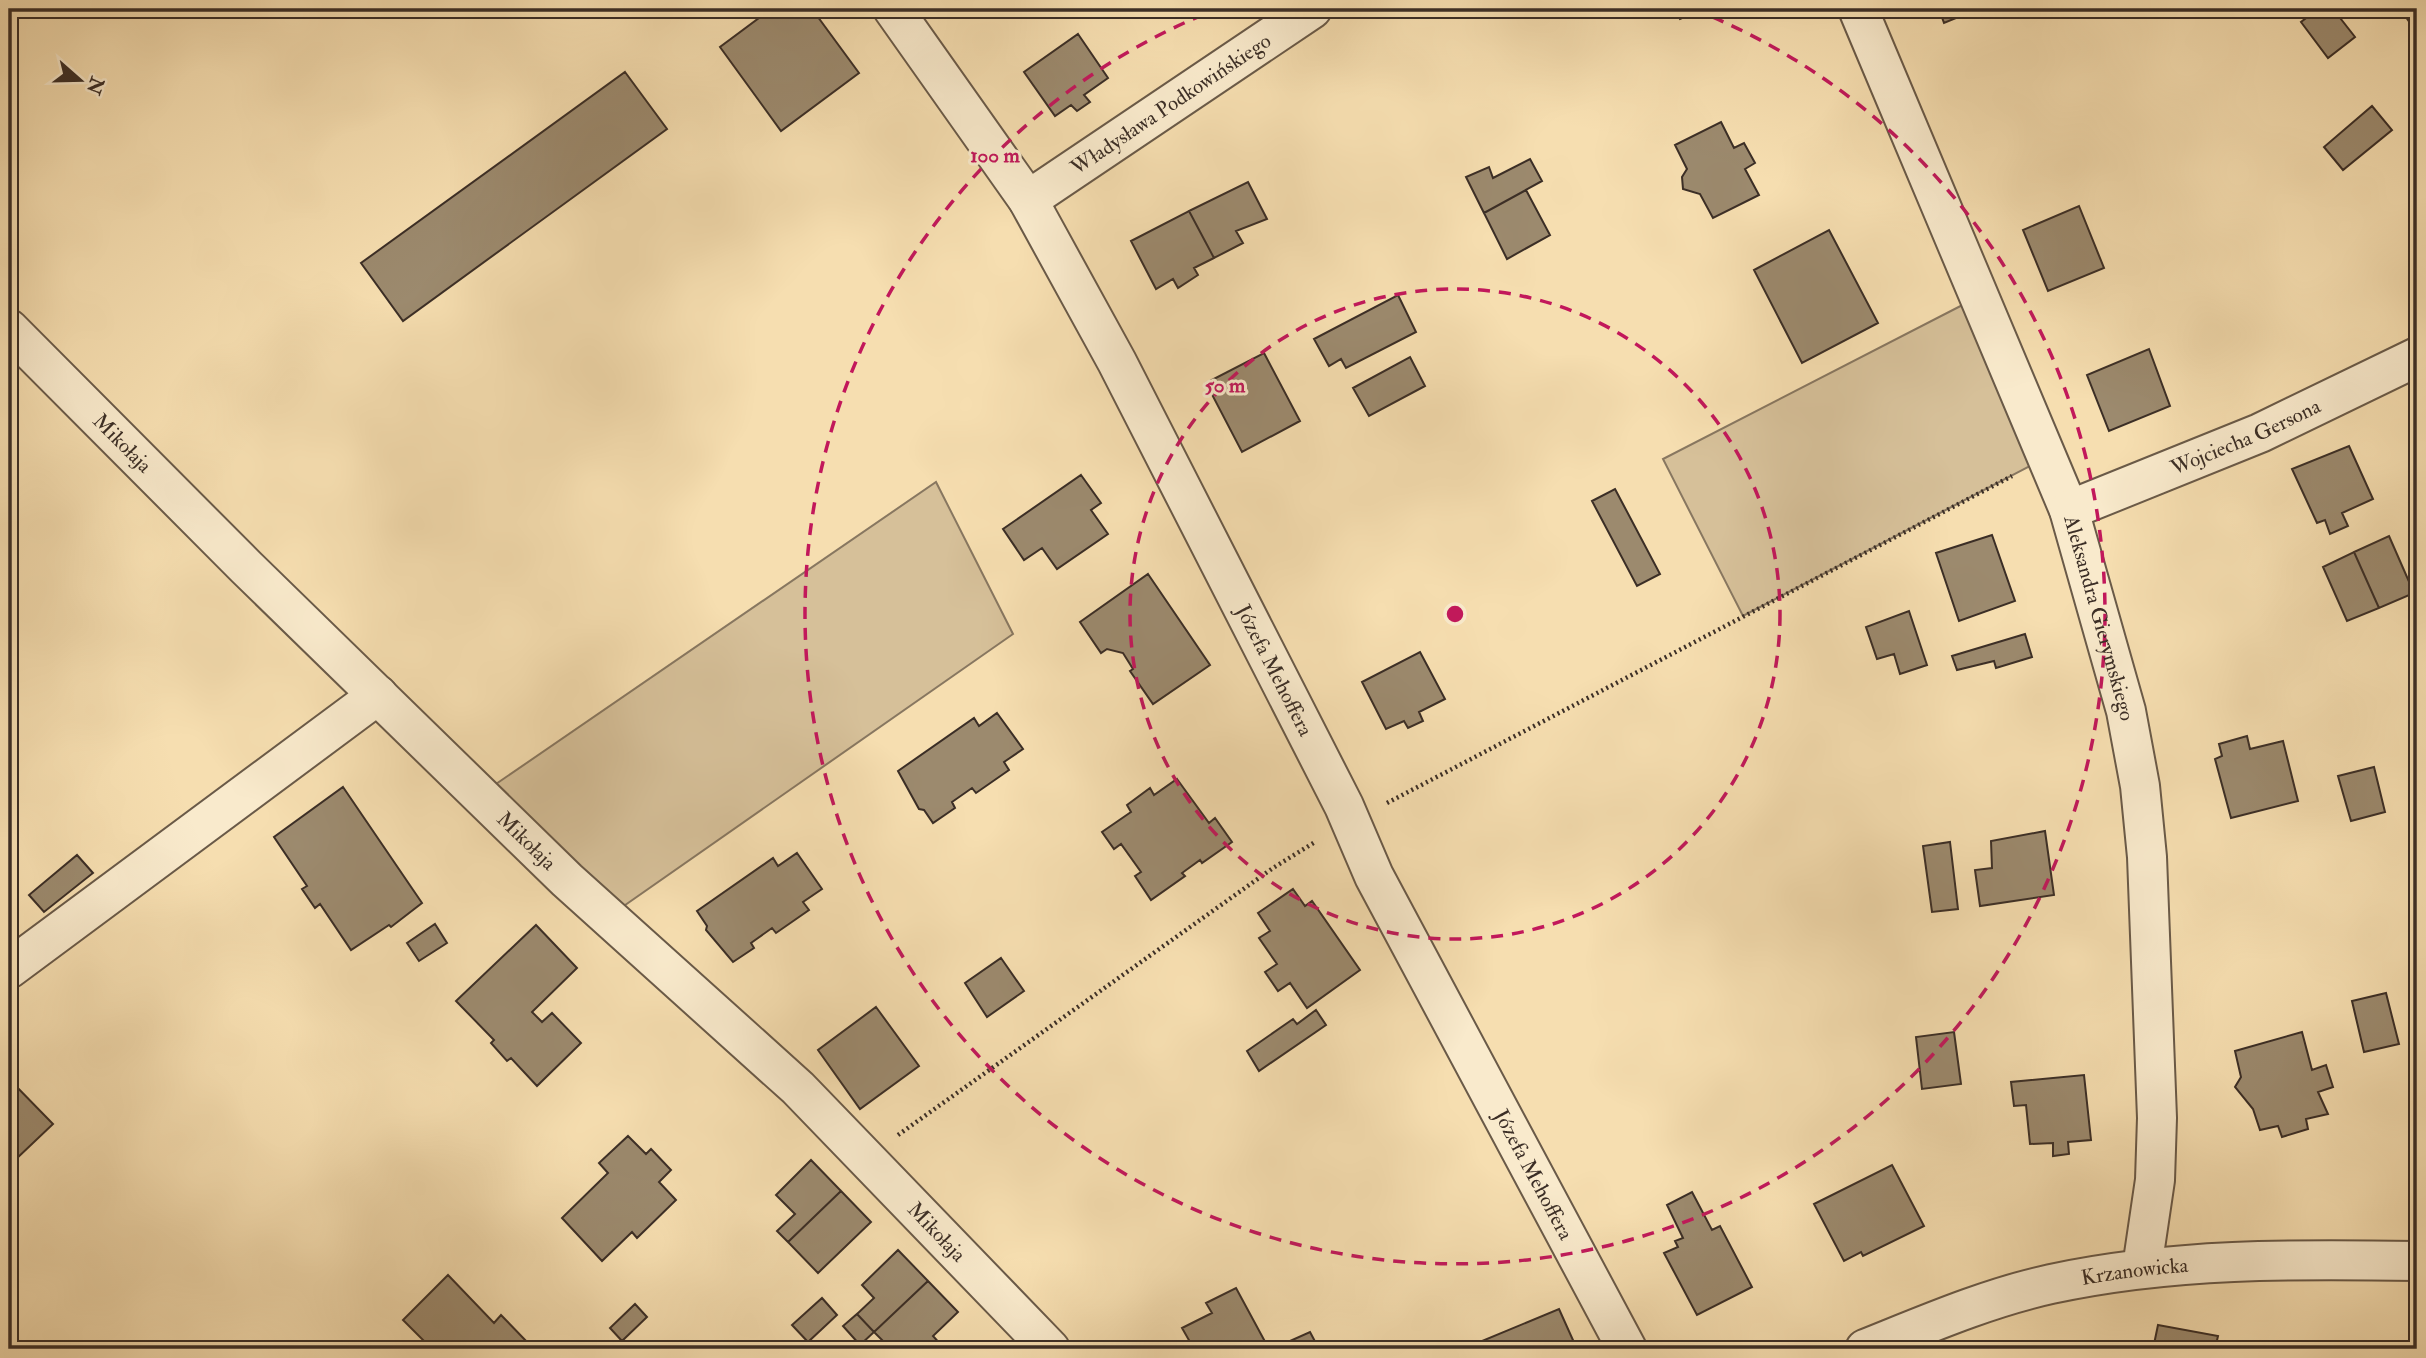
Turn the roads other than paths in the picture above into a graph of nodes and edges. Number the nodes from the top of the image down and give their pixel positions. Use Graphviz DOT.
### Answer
graph roads {
  1 [pos="893,9"];
  2 [pos="1312,9"];
  3 [pos="1858,9"];
  4 [pos="1028,200"];
  5 [pos="9,328"];
  6 [pos="2417,357"];
  7 [pos="2069,510"];
  8 [pos="378,695"];
  9 [pos="9,969"];
  10 [pos="2417,1261"];
  11 [pos="2142,1269"];
  12 [pos="1050,1349"];
  13 [pos="1627,1349"];
  14 [pos="1864,1349"];
  1 -- 4 [label="street, Józefa Mehoffera"];
  2 -- 4 [label="street, Władysława Podkowińskiego"];
  3 -- 7 [label="street, Aleksandra Gierymskiego"];
  4 -- 13 [label="street, Józefa Mehoffera"];
  5 -- 8 [label="street, Mikołaja"];
  6 -- 7 [label="street, Wojciecha Gersona"];
  7 -- 11 [label="street, Aleksandra Gierymskiego"];
  8 -- 9 [label="street"];
  8 -- 12 [label="street, Mikołaja"];
  10 -- 11 [label="street, Krzanowicka"];
  11 -- 14 [label="street, Krzanowicka"];
}
